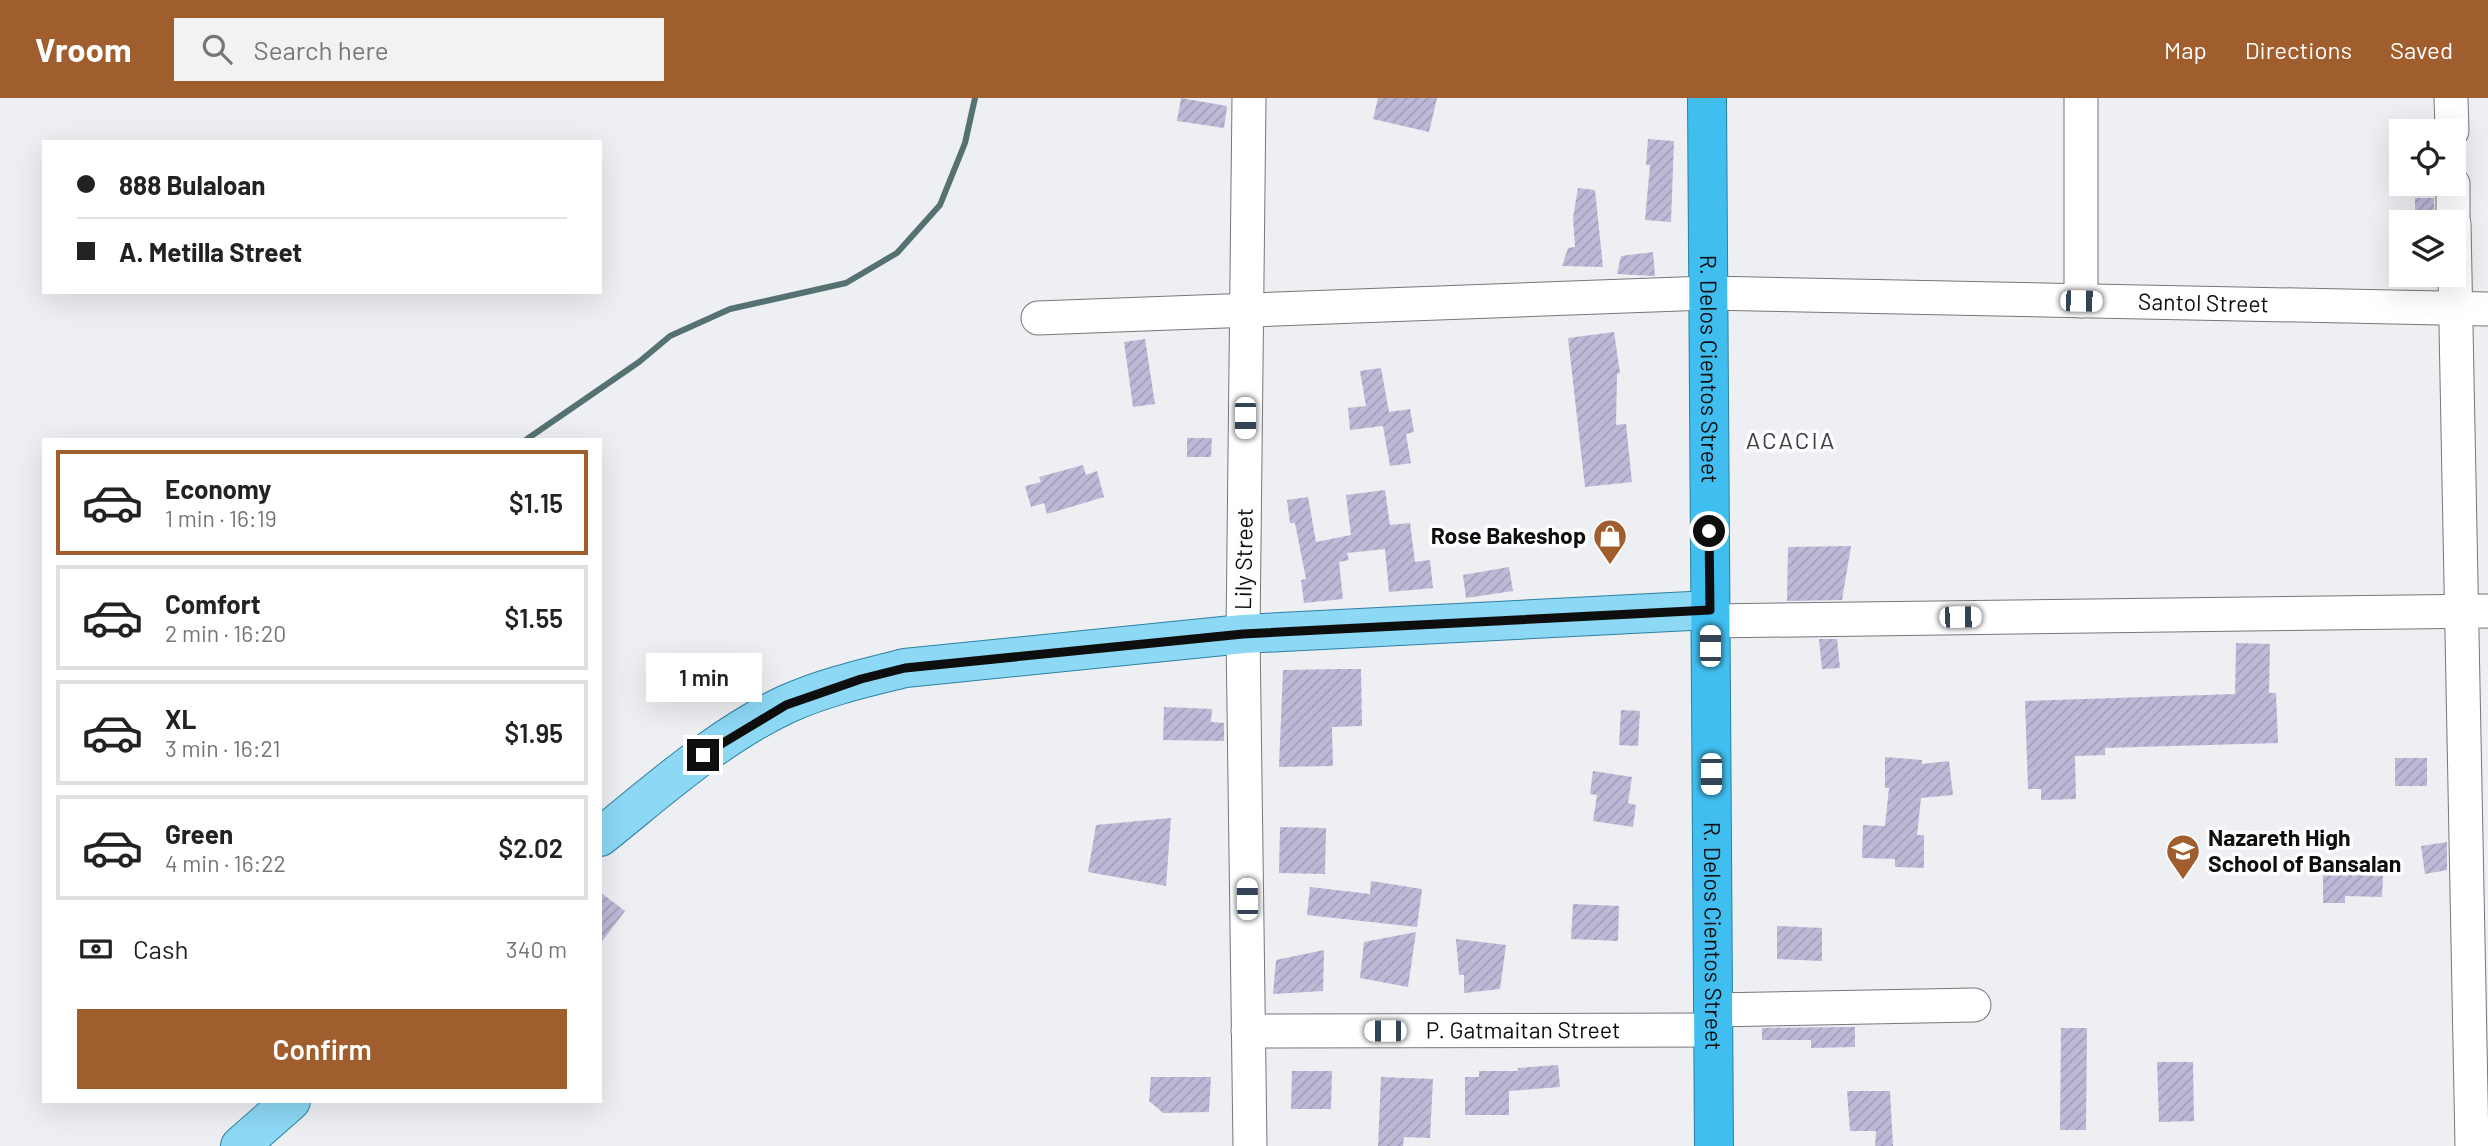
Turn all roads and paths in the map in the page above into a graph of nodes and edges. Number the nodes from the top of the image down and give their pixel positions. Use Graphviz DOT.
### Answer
graph roads {
  1 [pos="1249,98"];
  2 [pos="1707,98"];
  3 [pos="2081,98"];
  4 [pos="2451,98"];
  5 [pos="2452,119"];
  6 [pos="2455,287"];
  7 [pos="1707,293"];
  8 [pos="2081,301"];
  9 [pos="2455,309"];
  10 [pos="2488,309"];
  11 [pos="1247,310"];
  12 [pos="1038,318"];
  13 [pos="2475,612"];
  14 [pos="1710,615"];
  15 [pos="1243,634"];
  16 [pos="602,835"];
  17 [pos="2479,958"];
  18 [pos="1974,1005"];
  19 [pos="1713,1020"];
  20 [pos="1248,1031"];
  21 [pos="289,1103"];
  22 [pos="240,1146"];
  23 [pos="1250,1146"];
  24 [pos="1714,1146"];
  25 [pos="2472,1146"];
  1 -- 11 [label="street, Lily Street"];
  2 -- 7 [label="highway, R. Delos Cientos Street"];
  3 -- 8 [label="street"];
  4 -- 5 [label="street"];
  6 -- 9 [label="street"];
  7 -- 8 [label="street, Santol Street"];
  7 -- 11 [label="street, Santol Street"];
  7 -- 14 [label="highway, R. Delos Cientos Street"];
  8 -- 9 [label="street, Santol Street"];
  9 -- 10 [label="street, Santol Street"];
  9 -- 13 [label="street"];
  11 -- 12 [label="street, Santol Street"];
  11 -- 15 [label="street, Lily Street"];
  13 -- 14 [label="street"];
  13 -- 17 [label="street"];
  14 -- 15 [label="main road"];
  14 -- 19 [label="highway, R. Delos Cientos Street"];
  15 -- 16 [label="main road"];
  15 -- 20 [label="street, Lily Street"];
  17 -- 25 [label="street"];
  18 -- 19 [label="street, P. Gatmaitan Street"];
  19 -- 20 [label="street, P. Gatmaitan Street"];
  19 -- 24 [label="highway, R. Delos Cientos Street"];
  20 -- 23 [label="street, Lily Street"];
  21 -- 22 [label="main road"];
}
